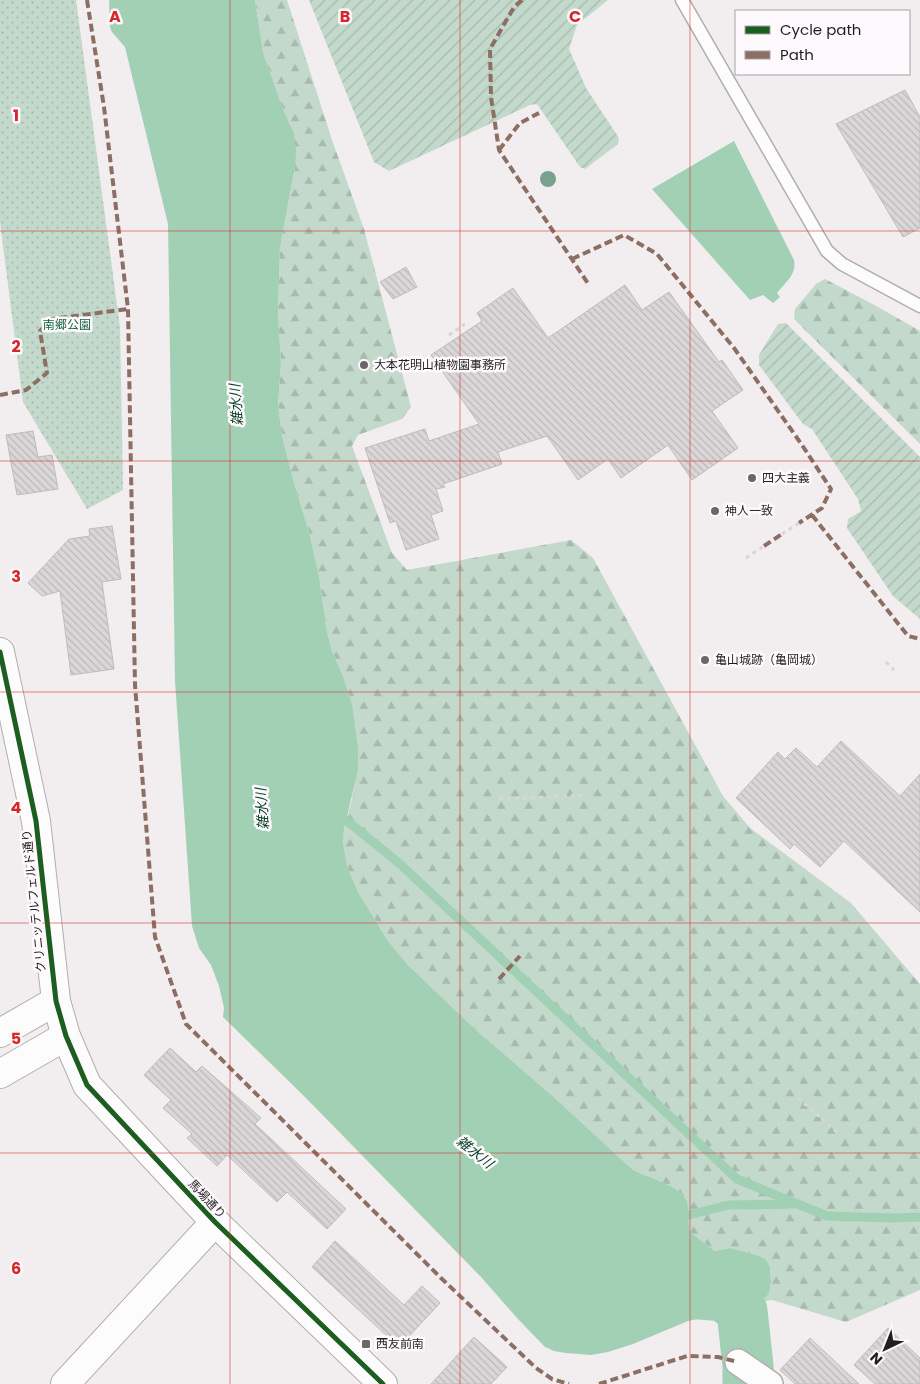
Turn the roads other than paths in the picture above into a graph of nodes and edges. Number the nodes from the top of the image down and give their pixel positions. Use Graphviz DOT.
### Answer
graph roads {
  1 [pos="682,0"];
  2 [pos="920,306"];
  3 [pos="0,652"];
  4 [pos="56,1001"];
  5 [pos="0,1033"];
  6 [pos="66,1036"];
  7 [pos="0,1074"];
  8 [pos="215,1222"];
  9 [pos="738,1362"];
  10 [pos="64,1384"];
  11 [pos="382,1384"];
  12 [pos="770,1384"];
  1 -- 2 [label="lane"];
  3 -- 4 [label="street, クリニッテルフェルド通り"];
  4 -- 5 [label="street"];
  4 -- 6 [label="street, 馬場通り"];
  6 -- 7 [label="street"];
  6 -- 8 [label="street, 馬場通り"];
  8 -- 10 [label="street"];
  8 -- 11 [label="street, 馬場通り"];
  9 -- 12 [label="street"];
}
